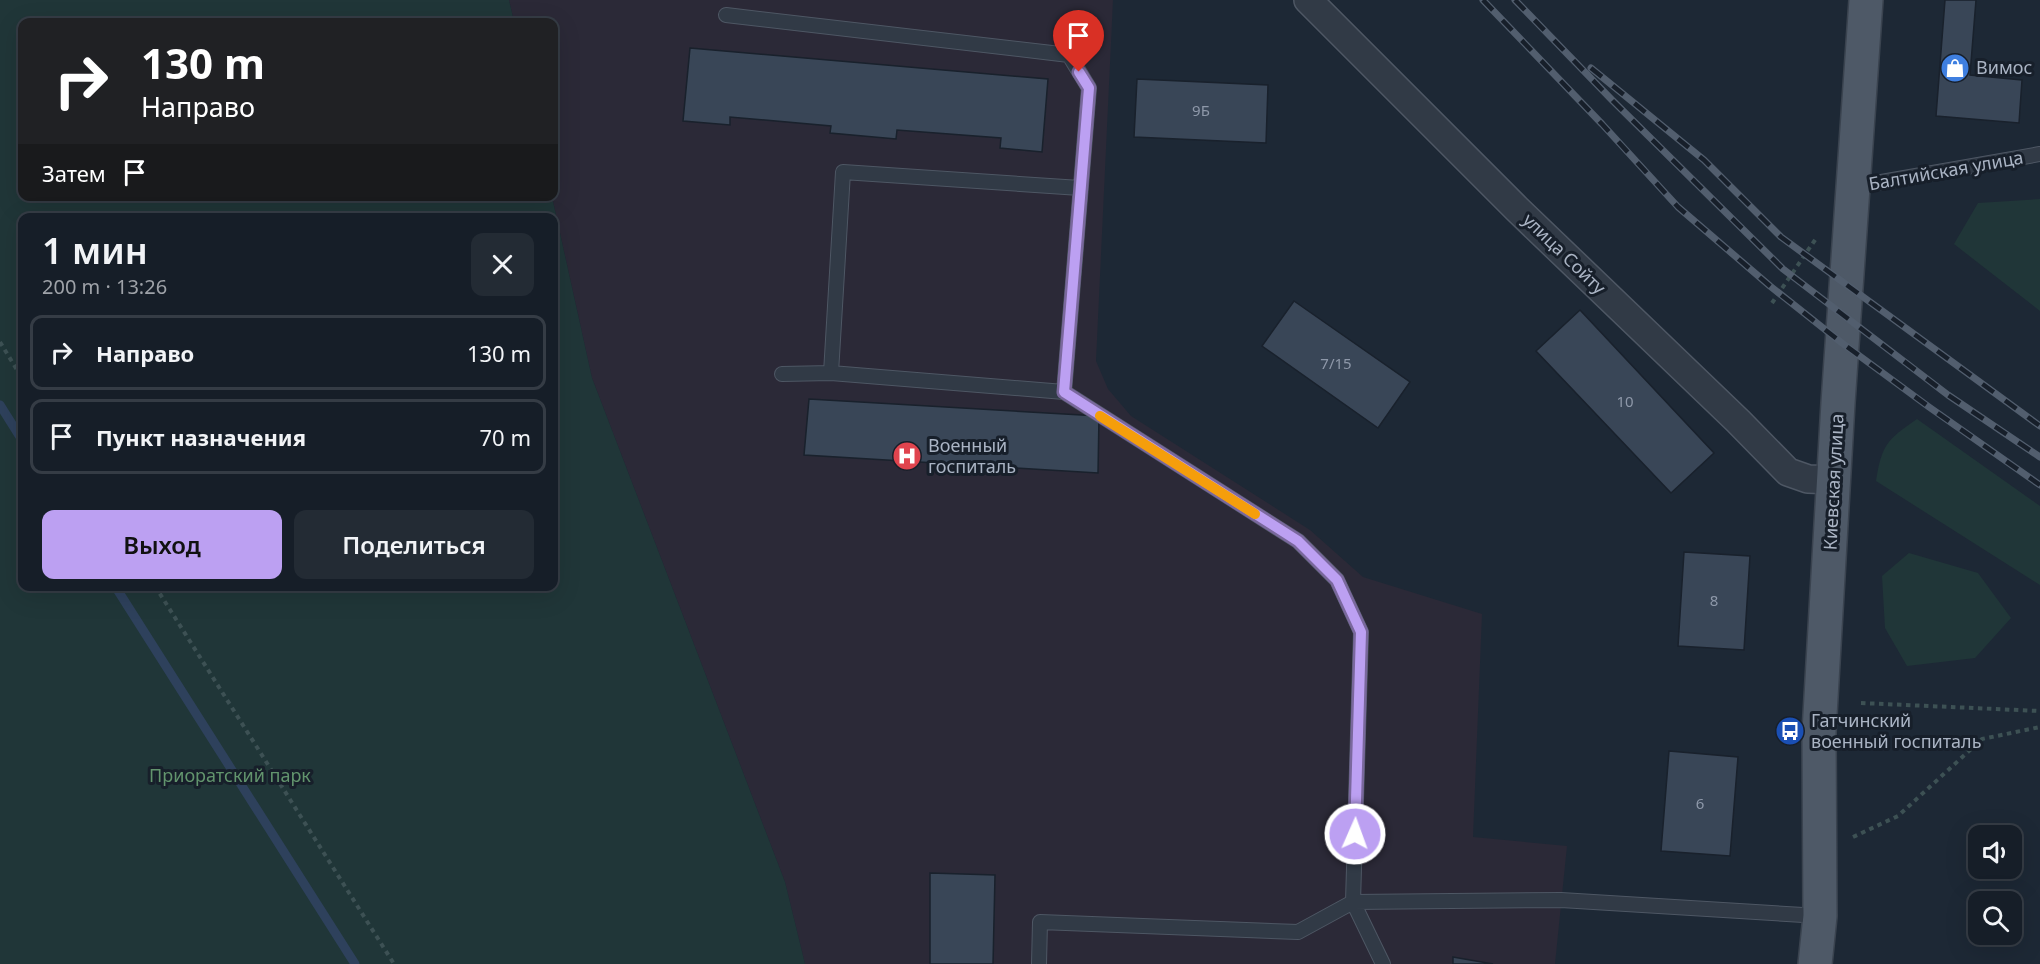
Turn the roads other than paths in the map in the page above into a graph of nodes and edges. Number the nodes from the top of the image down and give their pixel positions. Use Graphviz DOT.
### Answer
graph roads {
  1 [pos="1308,0"];
  2 [pos="1866,0"];
  3 [pos="726,15"];
  4 [pos="2040,154"];
  5 [pos="1853,187"];
  6 [pos="1080,188"];
  7 [pos="831,373"];
  8 [pos="782,374"];
  9 [pos="1064,392"];
  10 [pos="1835,480"];
  11 [pos="1353,902"];
  12 [pos="1820,915"];
  13 [pos="1039,964"];
  14 [pos="1383,964"];
  15 [pos="1815,964"];
  1 -- 10 [label="street, улица Сойту"];
  2 -- 5 [label="main road, Киевская улица"];
  3 -- 6 [label="lane"];
  4 -- 5 [label="lane, Балтийская улица"];
  5 -- 10 [label="main road, Киевская улица"];
  6 -- 7 [label="lane"];
  6 -- 9 [label="lane"];
  7 -- 8 [label="lane"];
  7 -- 9 [label="lane"];
  9 -- 11 [label="lane"];
  10 -- 12 [label="main road, Киевская улица"];
  11 -- 12 [label="lane"];
  11 -- 13 [label="lane"];
  11 -- 14 [label="lane"];
  12 -- 15 [label="main road, Киевская улица"];
}
